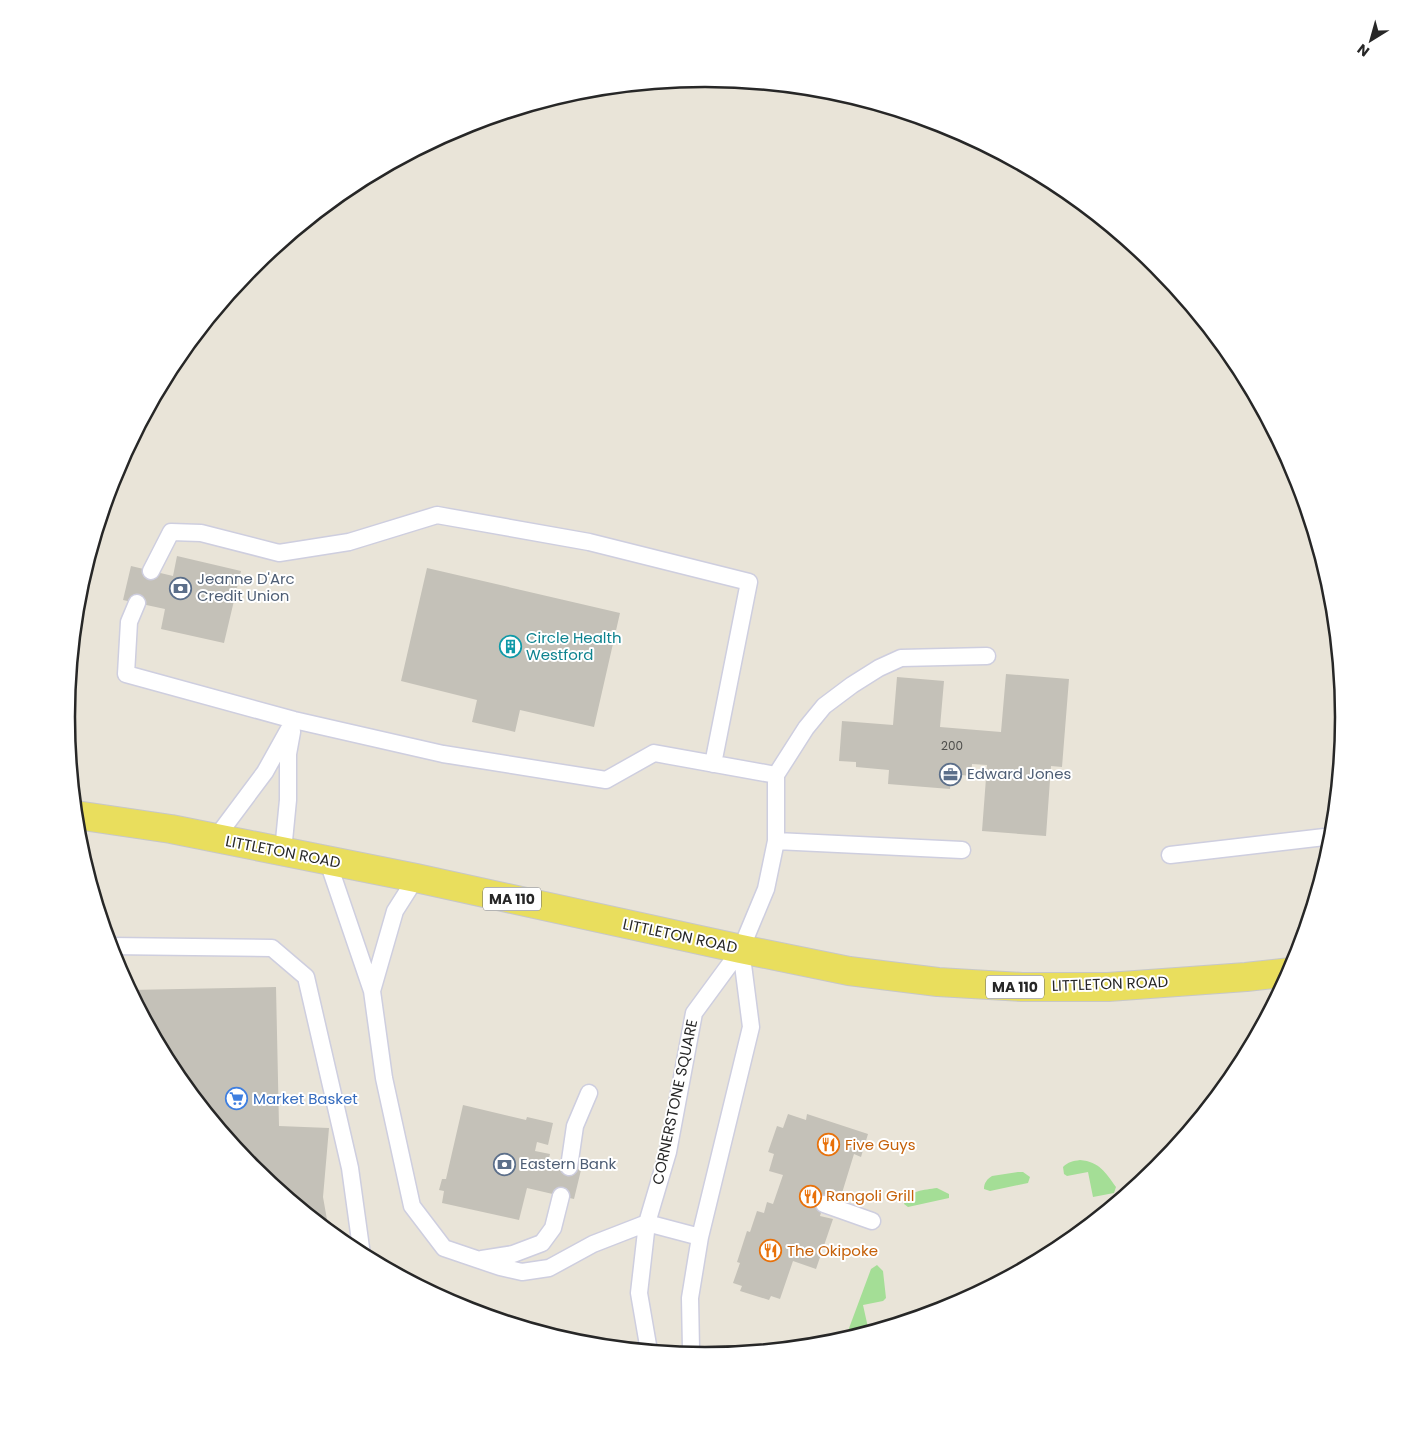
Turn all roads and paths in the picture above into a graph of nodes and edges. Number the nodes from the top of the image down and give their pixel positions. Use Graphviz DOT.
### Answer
graph roads {
  1 [pos="151,571"];
  2 [pos="137,603"];
  3 [pos="987,656"];
  4 [pos="294,720"];
  5 [pos="713,764"];
  6 [pos="776,775"];
  7 [pos="83,816"];
  8 [pos="1325,837"];
  9 [pos="215,839"];
  10 [pos="776,840"];
  11 [pos="962,850"];
  12 [pos="283,851"];
  13 [pos="1170,855"];
  14 [pos="328,862"];
  15 [pos="416,878"];
  16 [pos="118,946"];
  17 [pos="742,950"];
  18 [pos="1281,973"];
  19 [pos="372,991"];
  20 [pos="590,1093"];
  21 [pos="569,1167"];
  22 [pos="561,1196"];
  23 [pos="824,1204"];
  24 [pos="872,1221"];
  25 [pos="647,1223"];
  26 [pos="700,1238"];
  27 [pos="361,1244"];
  28 [pos="477,1259"];
  29 [pos="648,1344"];
  30 [pos="691,1347"];
  1 -- 5 [label="lane"];
  2 -- 4 [label="lane"];
  3 -- 6 [label="lane"];
  4 -- 5 [label="lane"];
  4 -- 9 [label="lane"];
  4 -- 12 [label="lane"];
  5 -- 6 [label="lane"];
  6 -- 10 [label="lane"];
  7 -- 9 [label="main road, LITTLETON ROAD / MA 110"];
  8 -- 13 [label="lane"];
  9 -- 12 [label="main road, LITTLETON ROAD / MA 110"];
  10 -- 11 [label="lane"];
  10 -- 17 [label="lane"];
  12 -- 14 [label="main road, LITTLETON ROAD / MA 110"];
  14 -- 15 [label="main road, LITTLETON ROAD / MA 110"];
  14 -- 19 [label="lane"];
  15 -- 17 [label="main road, LITTLETON ROAD / MA 110"];
  15 -- 19 [label="lane"];
  16 -- 27 [label="lane"];
  17 -- 18 [label="main road, LITTLETON ROAD / MA 110"];
  17 -- 25 [label="lane, CORNERSTONE SQUARE"];
  17 -- 26 [label="lane"];
  19 -- 28 [label="lane"];
  20 -- 21 [label="lane"];
  22 -- 28 [label="lane"];
  23 -- 24 [label="lane"];
  25 -- 26 [label="lane"];
  25 -- 28 [label="lane"];
  25 -- 29 [label="lane, CORNERSTONE SQUARE"];
  26 -- 30 [label="lane"];
}
